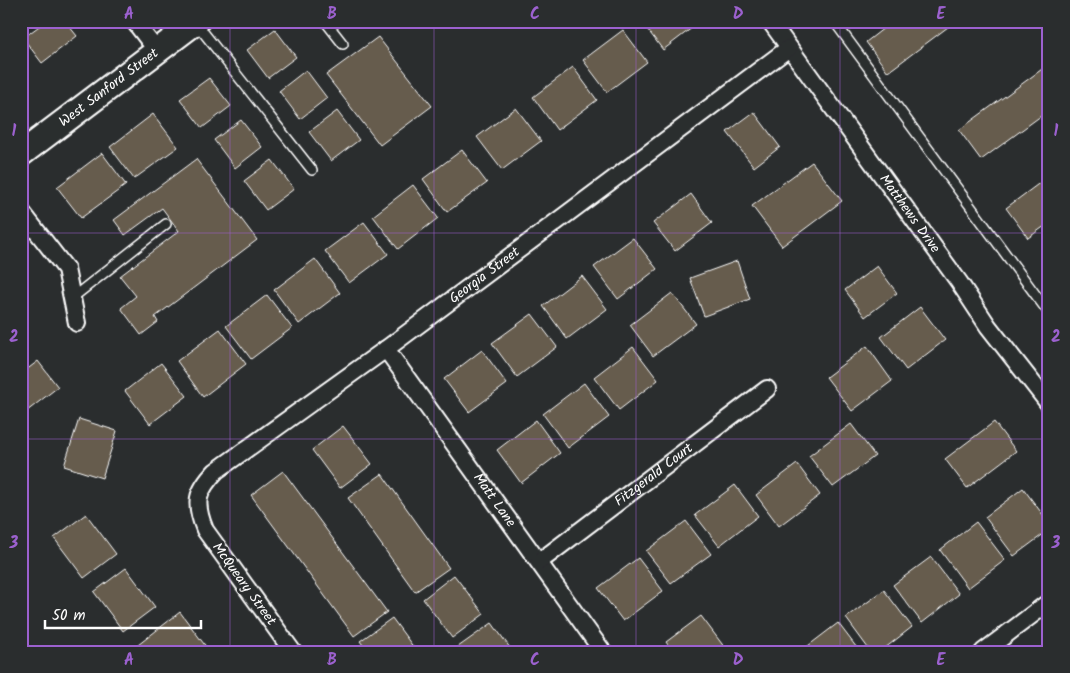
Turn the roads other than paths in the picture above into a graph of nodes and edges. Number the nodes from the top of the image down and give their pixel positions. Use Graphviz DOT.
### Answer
graph roads {
  1 [pos="134,21"];
  2 [pos="325,21"];
  3 [pos="770,21"];
  4 [pos="834,21"];
  5 [pos="196,22"];
  6 [pos="343,44"];
  7 [pos="789,48"];
  8 [pos="157,51"];
  9 [pos="21,154"];
  10 [pos="312,170"];
  11 [pos="21,210"];
  12 [pos="166,224"];
  13 [pos="72,298"];
  14 [pos="1049,313"];
  15 [pos="77,323"];
  16 [pos="386,349"];
  17 [pos="767,389"];
  18 [pos="1049,404"];
  19 [pos="198,513"];
  20 [pos="539,562"];
  21 [pos="1049,602"];
  22 [pos="293,652"];
  23 [pos="603,652"];
  24 [pos="983,652"];
  1 -- 8 [label="street"];
  2 -- 6 [label="lane"];
  3 -- 7 [label="street, Matthews Drive"];
  4 -- 14 [label="lane"];
  5 -- 8 [label="street, West Sanford Street"];
  5 -- 10 [label="lane"];
  7 -- 16 [label="street, Georgia Street"];
  7 -- 18 [label="street, Matthews Drive"];
  8 -- 9 [label="street, West Sanford Street"];
  11 -- 13 [label="street"];
  12 -- 13 [label="lane"];
  13 -- 15 [label="street"];
  16 -- 19 [label="street, Georgia Street"];
  16 -- 20 [label="street, Matt Lane"];
  17 -- 20 [label="street, Fitzgerald Court"];
  19 -- 22 [label="street, McQueary Street"];
  20 -- 23 [label="street, Matt Lane"];
  21 -- 24 [label="street"];
}
